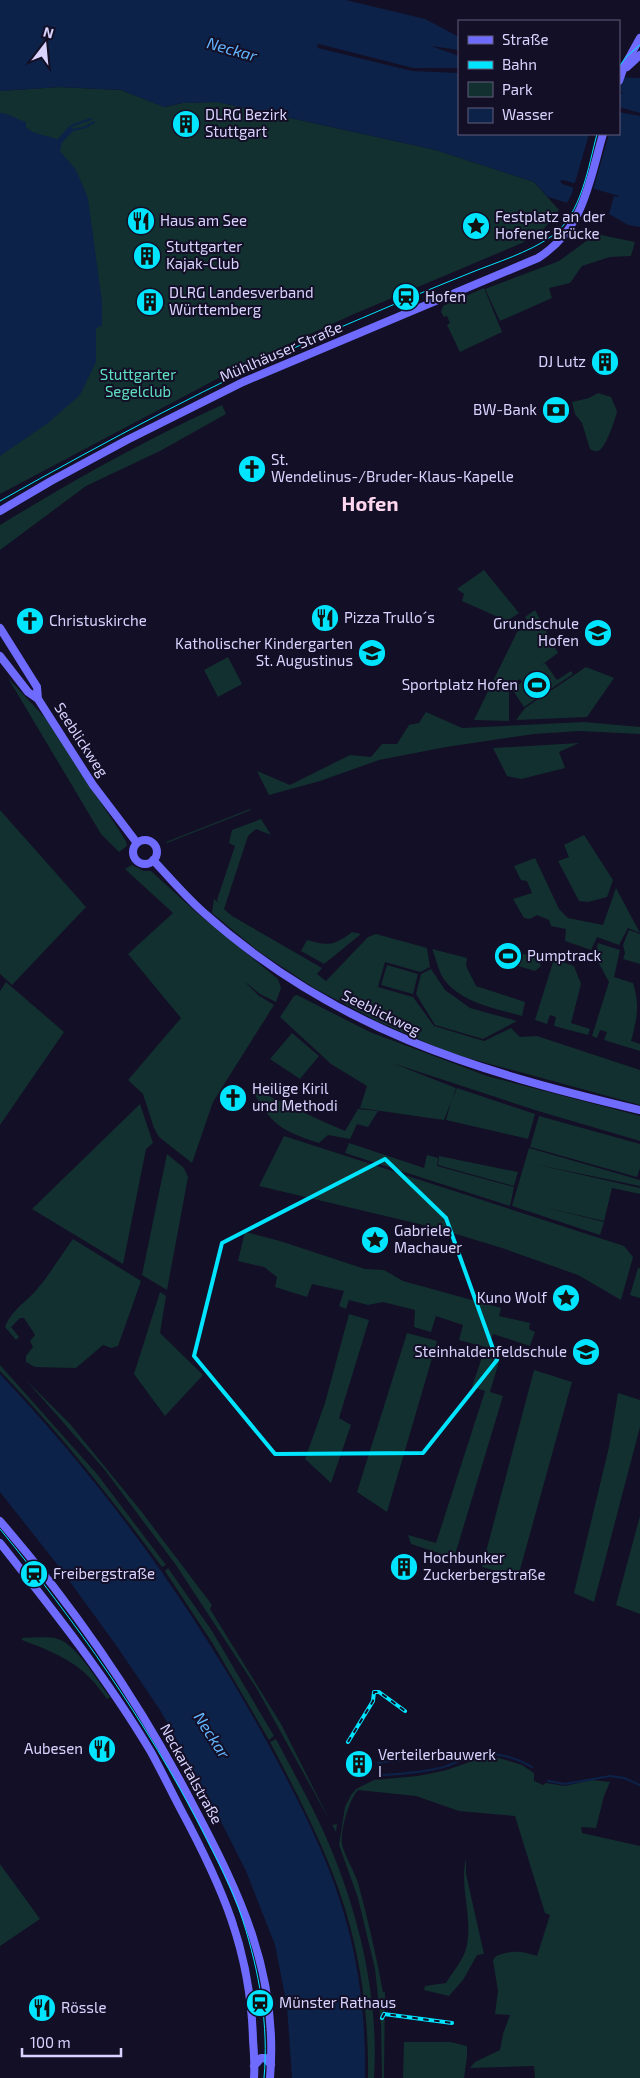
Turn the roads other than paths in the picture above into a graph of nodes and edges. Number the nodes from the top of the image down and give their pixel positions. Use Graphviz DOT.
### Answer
graph roads {
  1 [pos="640,38"];
  2 [pos="640,55"];
  3 [pos="625,69"];
  4 [pos="620,79"];
  5 [pos="603,135"];
  6 [pos="0,511"];
  7 [pos="0,628"];
  8 [pos="0,656"];
  9 [pos="38,699"];
  10 [pos="137,843"];
  11 [pos="153,860"];
  12 [pos="640,1110"];
  13 [pos="0,1521"];
  14 [pos="0,1543"];
  15 [pos="254,2066"];
  16 [pos="271,2066"];
  17 [pos="254,2078"];
  18 [pos="270,2078"];
  1 -- 3 [label="main road"];
  2 -- 3 [label="main road"];
  3 -- 4 [label="main road"];
  5 -- 6 [label="main road, Mühlhäuser Straße"];
  7 -- 9 [label="main road, Seeblickweg"];
  8 -- 9 [label="main road, Seeblickweg"];
  9 -- 10 [label="main road, Seeblickweg"];
  10 -- 11 [label="main road"];
  10 -- 11 [label="main road"];
  11 -- 12 [label="main road, Seeblickweg"];
  13 -- 16 [label="main road, Neckartalstraße"];
  14 -- 15 [label="main road, Neckartalstraße"];
  15 -- 16 [label="main road"];
  15 -- 17 [label="main road, Neckartalstraße"];
  16 -- 18 [label="main road, Neckartalstraße"];
}
